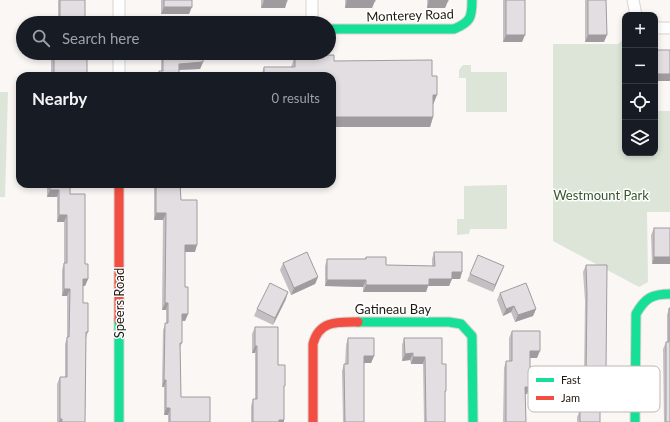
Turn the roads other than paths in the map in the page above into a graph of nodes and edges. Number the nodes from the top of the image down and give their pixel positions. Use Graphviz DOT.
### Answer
graph roads {
  1 [pos="118,0"];
  2 [pos="312,0"];
  3 [pos="472,0"];
  4 [pos="633,0"];
  5 [pos="635,12"];
  6 [pos="119,16"];
  7 [pos="312,16"];
  8 [pos="658,28"];
  9 [pos="670,28"];
  10 [pos="336,29"];
  11 [pos="119,60"];
  12 [pos="119,72"];
  13 [pos="119,188"];
  14 [pos="670,294"];
  15 [pos="636,366"];
  16 [pos="635,412"];
  17 [pos="119,422"];
  18 [pos="313,422"];
  19 [pos="473,422"];
  20 [pos="635,422"];
  1 -- 6 [label="street"];
  2 -- 7 [label="street"];
  3 -- 10 [label="street, Monterey Road"];
  4 -- 5 [label="street"];
  8 -- 9 [label="street"];
  11 -- 12 [label="street"];
  13 -- 17 [label="street, Speers Road"];
  14 -- 15 [label="street"];
  16 -- 20 [label="street"];
  18 -- 19 [label="street, Gatineau Bay"];
}
